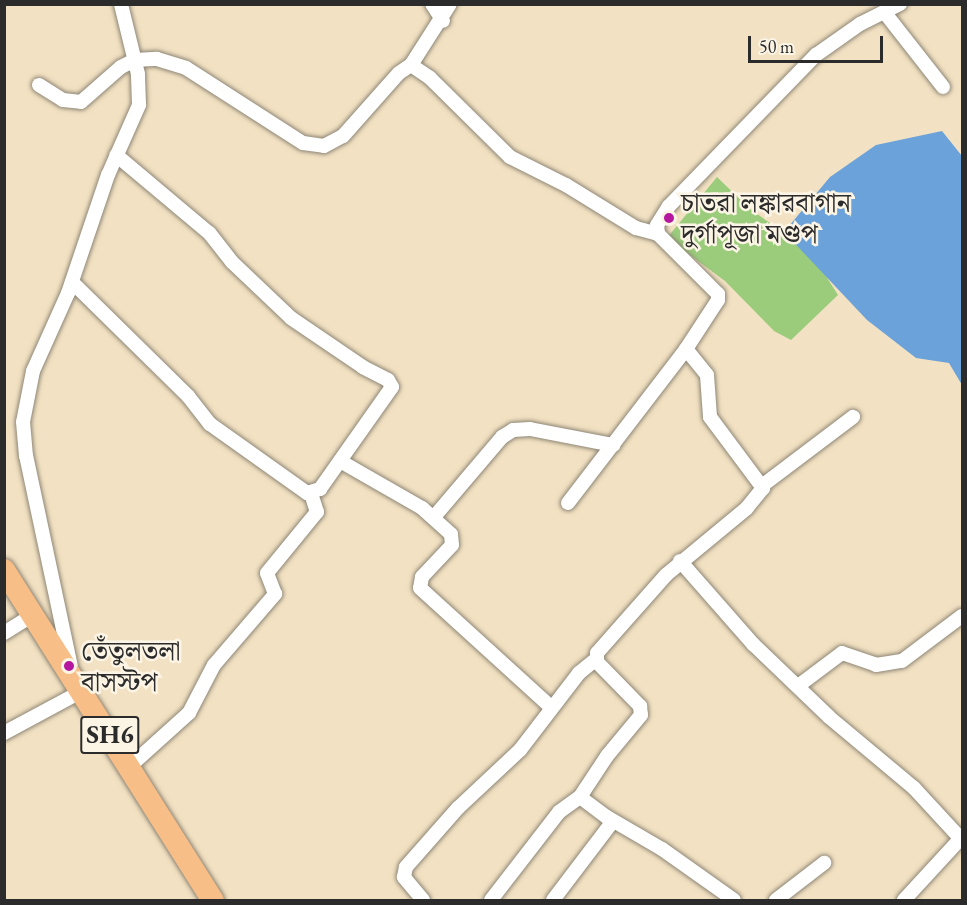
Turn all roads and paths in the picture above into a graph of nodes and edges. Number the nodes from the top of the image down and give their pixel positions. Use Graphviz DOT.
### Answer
graph roads {
  1 [pos="121,4"];
  2 [pos="432,4"];
  3 [pos="450,4"];
  4 [pos="900,4"];
  5 [pos="885,13"];
  6 [pos="443,21"];
  7 [pos="135,60"];
  8 [pos="411,65"];
  9 [pos="39,85"];
  10 [pos="943,87"];
  11 [pos="116,155"];
  12 [pos="658,234"];
  13 [pos="72,282"];
  14 [pos="686,349"];
  15 [pos="853,417"];
  16 [pos="613,445"];
  17 [pos="339,461"];
  18 [pos="763,485"];
  19 [pos="311,494"];
  20 [pos="568,503"];
  21 [pos="434,518"];
  22 [pos="681,561"];
  23 [pos="4,570"];
  24 [pos="33,615"];
  25 [pos="963,616"];
  26 [pos="4,633"];
  27 [pos="596,659"];
  28 [pos="77,683"];
  29 [pos="798,686"];
  30 [pos="552,708"];
  31 [pos="4,733"];
  32 [pos="129,767"];
  33 [pos="580,796"];
  34 [pos="613,821"];
  35 [pos="962,838"];
  36 [pos="824,864"];
  37 [pos="213,900"];
  38 [pos="423,900"];
  39 [pos="491,900"];
  40 [pos="553,900"];
  41 [pos="734,900"];
  42 [pos="776,900"];
  43 [pos="904,900"];
  1 -- 7 [label="street"];
  2 -- 6 [label="street"];
  3 -- 6 [label="street"];
  4 -- 5 [label="street"];
  5 -- 10 [label="street"];
  5 -- 12 [label="street"];
  6 -- 8 [label="street"];
  7 -- 8 [label="street"];
  7 -- 9 [label="street"];
  7 -- 11 [label="street"];
  8 -- 12 [label="street"];
  11 -- 13 [label="street"];
  11 -- 17 [label="street"];
  12 -- 14 [label="street"];
  13 -- 19 [label="street"];
  13 -- 28 [label="street"];
  14 -- 16 [label="street"];
  14 -- 18 [label="street"];
  15 -- 18 [label="street"];
  16 -- 20 [label="street"];
  16 -- 21 [label="street"];
  17 -- 19 [label="street"];
  17 -- 21 [label="street"];
  18 -- 22 [label="street"];
  19 -- 32 [label="street"];
  21 -- 30 [label="street"];
  22 -- 27 [label="street"];
  22 -- 29 [label="street"];
  23 -- 24 [label="main road, SH6"];
  24 -- 26 [label="street"];
  24 -- 28 [label="main road, SH6"];
  25 -- 29 [label="street"];
  27 -- 30 [label="street"];
  27 -- 33 [label="street"];
  28 -- 31 [label="street"];
  28 -- 32 [label="main road, SH6"];
  29 -- 35 [label="street"];
  30 -- 38 [label="street"];
  32 -- 37 [label="main road, SH6"];
  33 -- 34 [label="street"];
  33 -- 39 [label="street"];
  34 -- 40 [label="street"];
  34 -- 41 [label="street"];
  35 -- 43 [label="street"];
  36 -- 42 [label="street"];
}
